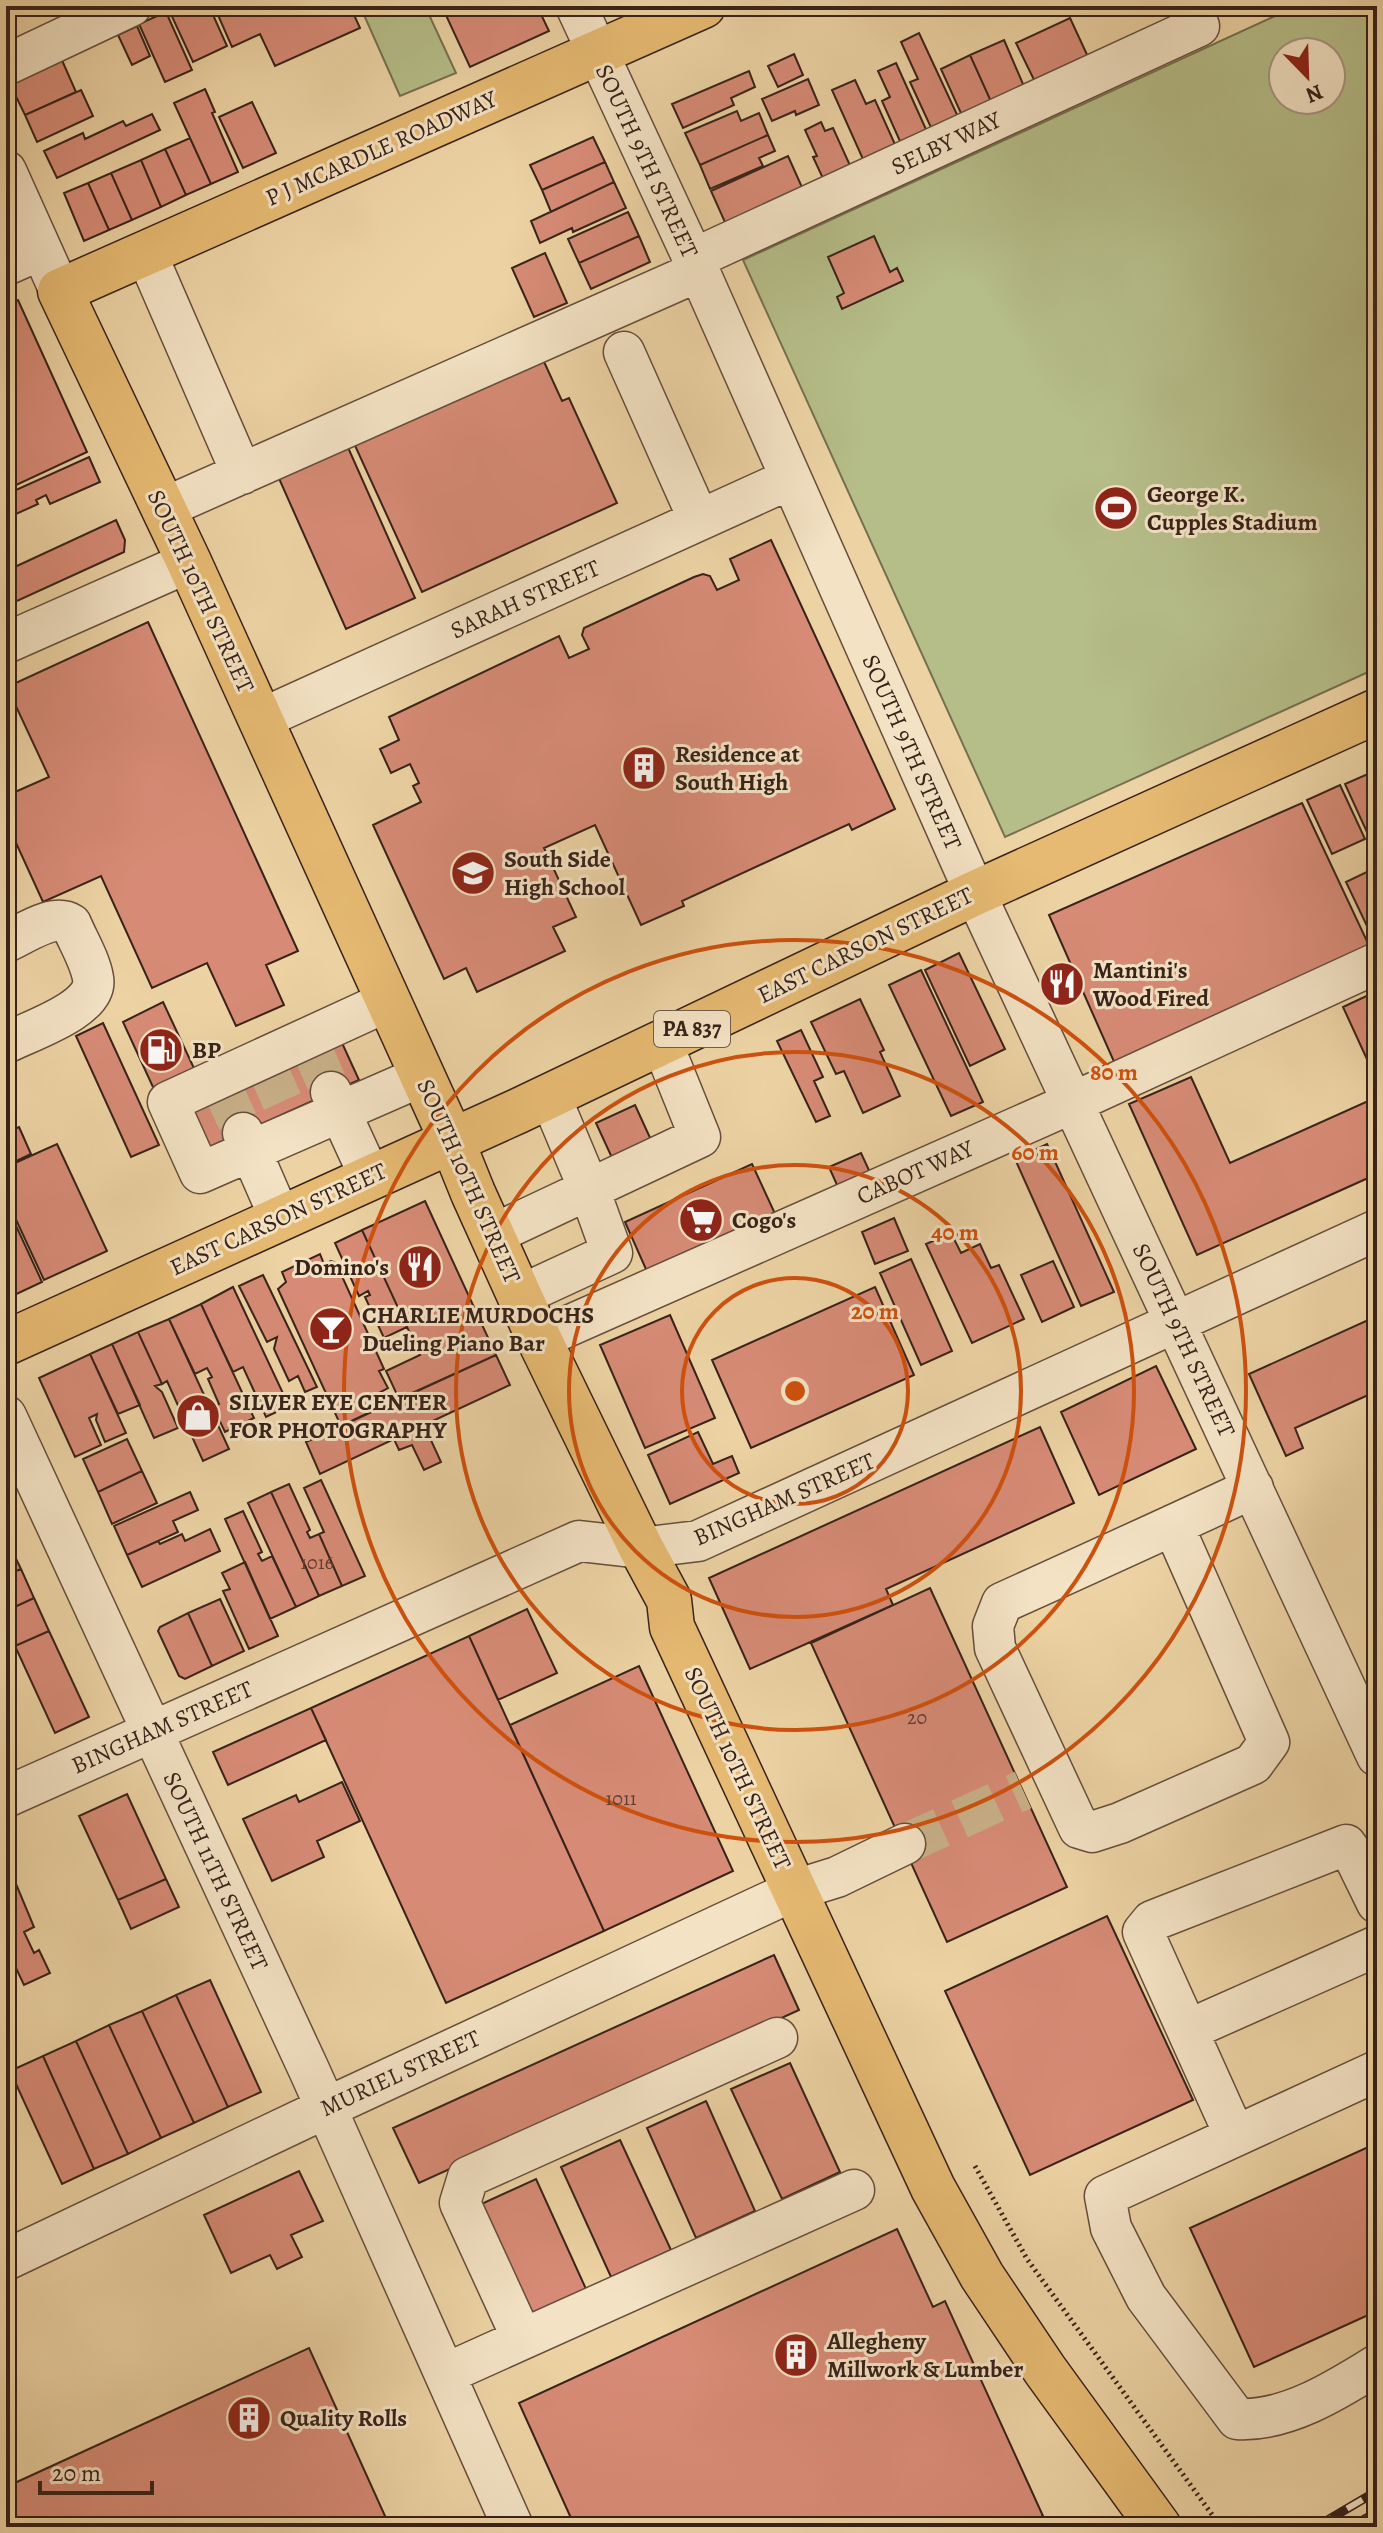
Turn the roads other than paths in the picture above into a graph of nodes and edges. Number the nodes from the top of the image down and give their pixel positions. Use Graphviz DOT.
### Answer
graph roads {
  1 [pos="131,6"];
  2 [pos="576,6"];
  3 [pos="703,6"];
  4 [pos="1199,26"];
  5 [pos="596,52"];
  6 [pos="6,65"];
  7 [pos="6,171"];
  8 [pos="146,253"];
  9 [pos="23,258"];
  10 [pos="696,265"];
  11 [pos="60,291"];
  12 [pos="624,352"];
  13 [pos="242,474"];
  14 [pos="790,479"];
  15 [pos="164,508"];
  16 [pos="699,520"];
  17 [pos="189,562"];
  18 [pos="6,643"];
  19 [pos="1377,711"];
  20 [pos="261,719"];
  21 [pos="975,893"];
  22 [pos="6,942"];
  23 [pos="1377,963"];
  24 [pos="388,1001"];
  25 [pos="6,1043"];
  26 [pos="662,1043"];
  27 [pos="422,1076"];
  28 [pos="550,1096"];
  29 [pos="336,1102"];
  30 [pos="1072,1103"];
  31 [pos="452,1141"];
  32 [pos="246,1142"];
  33 [pos="370,1177"];
  34 [pos="589,1189"];
  35 [pos="280,1218"];
  36 [pos="1377,1230"];
  37 [pos="492,1235"];
  38 [pos="519,1296"];
  39 [pos="1176,1322"];
  40 [pos="539,1339"];
  41 [pos="6,1343"];
  42 [pos="6,1416"];
  43 [pos="1253,1488"];
  44 [pos="1173,1525"];
  45 [pos="641,1548"];
  46 [pos="1361,1680"];
  47 [pos="152,1733"];
  48 [pos="1377,1756"];
  49 [pos="6,1797"];
  50 [pos="905,1844"];
  51 [pos="795,1890"];
  52 [pos="1377,1903"];
  53 [pos="1377,1946"];
  54 [pos="1188,2030"];
  55 [pos="777,2038"];
  56 [pos="1377,2071"];
  57 [pos="326,2108"];
  58 [pos="1235,2136"];
  59 [pos="854,2190"];
  60 [pos="6,2260"];
  61 [pos="522,2338"];
  62 [pos="1377,2365"];
  63 [pos="445,2374"];
  64 [pos="513,2527"];
  65 [pos="1159,2527"];
  1 -- 6 [label="street"];
  2 -- 5 [label="street, SOUTH 9TH STREET"];
  3 -- 5 [label="main road, P J MCARDLE ROADWAY"];
  4 -- 10 [label="street, SELBY WAY"];
  5 -- 8 [label="main road, P J MCARDLE ROADWAY"];
  5 -- 10 [label="street, SOUTH 9TH STREET"];
  7 -- 9 [label="street, SOUTH 10TH STREET"];
  8 -- 11 [label="main road, P J MCARDLE ROADWAY"];
  8 -- 13 [label="street"];
  9 -- 11 [label="street, SOUTH 10TH STREET"];
  10 -- 13 [label="street, SELBY WAY"];
  10 -- 14 [label="street, SOUTH 9TH STREET"];
  11 -- 15 [label="main road, SOUTH 10TH STREET"];
  12 -- 16 [label="street"];
  13 -- 15 [label="street, SELBY WAY"];
  14 -- 16 [label="street, SARAH STREET"];
  14 -- 21 [label="street, SOUTH 9TH STREET"];
  15 -- 17 [label="main road, SOUTH 10TH STREET"];
  16 -- 20 [label="street, SARAH STREET"];
  17 -- 18 [label="street"];
  17 -- 20 [label="main road, SOUTH 10TH STREET"];
  19 -- 21 [label="main road, EAST CARSON STREET / PA 837"];
  20 -- 24 [label="main road, SOUTH 10TH STREET"];
  21 -- 26 [label="main road, EAST CARSON STREET / PA 837"];
  21 -- 30 [label="street, SOUTH 9TH STREET"];
  22 -- 25 [label="street"];
  23 -- 30 [label="street, CABOT WAY"];
  24 -- 27 [label="main road, SOUTH 10TH STREET"];
  24 -- 32 [label="street"];
  26 -- 28 [label="main road, EAST CARSON STREET / PA 837"];
  26 -- 34 [label="street"];
  27 -- 29 [label="street"];
  27 -- 31 [label="main road, SOUTH 10TH STREET"];
  28 -- 31 [label="main road, EAST CARSON STREET / PA 837"];
  28 -- 34 [label="street"];
  29 -- 32 [label="street"];
  29 -- 33 [label="street"];
  30 -- 39 [label="street, SOUTH 9TH STREET"];
  30 -- 40 [label="street, CABOT WAY"];
  31 -- 33 [label="main road, EAST CARSON STREET / PA 837"];
  31 -- 37 [label="main road, SOUTH 10TH STREET"];
  32 -- 35 [label="street"];
  33 -- 35 [label="main road, EAST CARSON STREET / PA 837"];
  34 -- 37 [label="street"];
  34 -- 38 [label="street"];
  35 -- 41 [label="main road, EAST CARSON STREET / PA 837"];
  36 -- 39 [label="street, BINGHAM STREET"];
  37 -- 38 [label="main road, SOUTH 10TH STREET"];
  38 -- 40 [label="main road, SOUTH 10TH STREET"];
  39 -- 43 [label="street, SOUTH 9TH STREET"];
  39 -- 45 [label="street, BINGHAM STREET"];
  40 -- 45 [label="main road, SOUTH 10TH STREET"];
  42 -- 47 [label="street, SOUTH 11TH STREET"];
  43 -- 44 [label="street"];
  43 -- 46 [label="street, SOUTH 9TH STREET"];
  44 -- 44 [label="street"];
  45 -- 47 [label="street, BINGHAM STREET"];
  45 -- 51 [label="main road, SOUTH 10TH STREET"];
  46 -- 48 [label="street, SOUTH 9TH STREET"];
  47 -- 49 [label="street, BINGHAM STREET"];
  47 -- 57 [label="street, SOUTH 11TH STREET"];
  50 -- 51 [label="street, MURIEL STREET"];
  51 -- 57 [label="street, MURIEL STREET"];
  51 -- 65 [label="main road, SOUTH 10TH STREET"];
  52 -- 54 [label="street"];
  53 -- 54 [label="street"];
  54 -- 58 [label="street"];
  55 -- 61 [label="street"];
  56 -- 58 [label="street"];
  57 -- 60 [label="street, MURIEL STREET"];
  57 -- 63 [label="street, SOUTH 11TH STREET"];
  58 -- 62 [label="street"];
  59 -- 61 [label="street"];
  61 -- 63 [label="street"];
  63 -- 64 [label="street, SOUTH 11TH STREET"];
}
